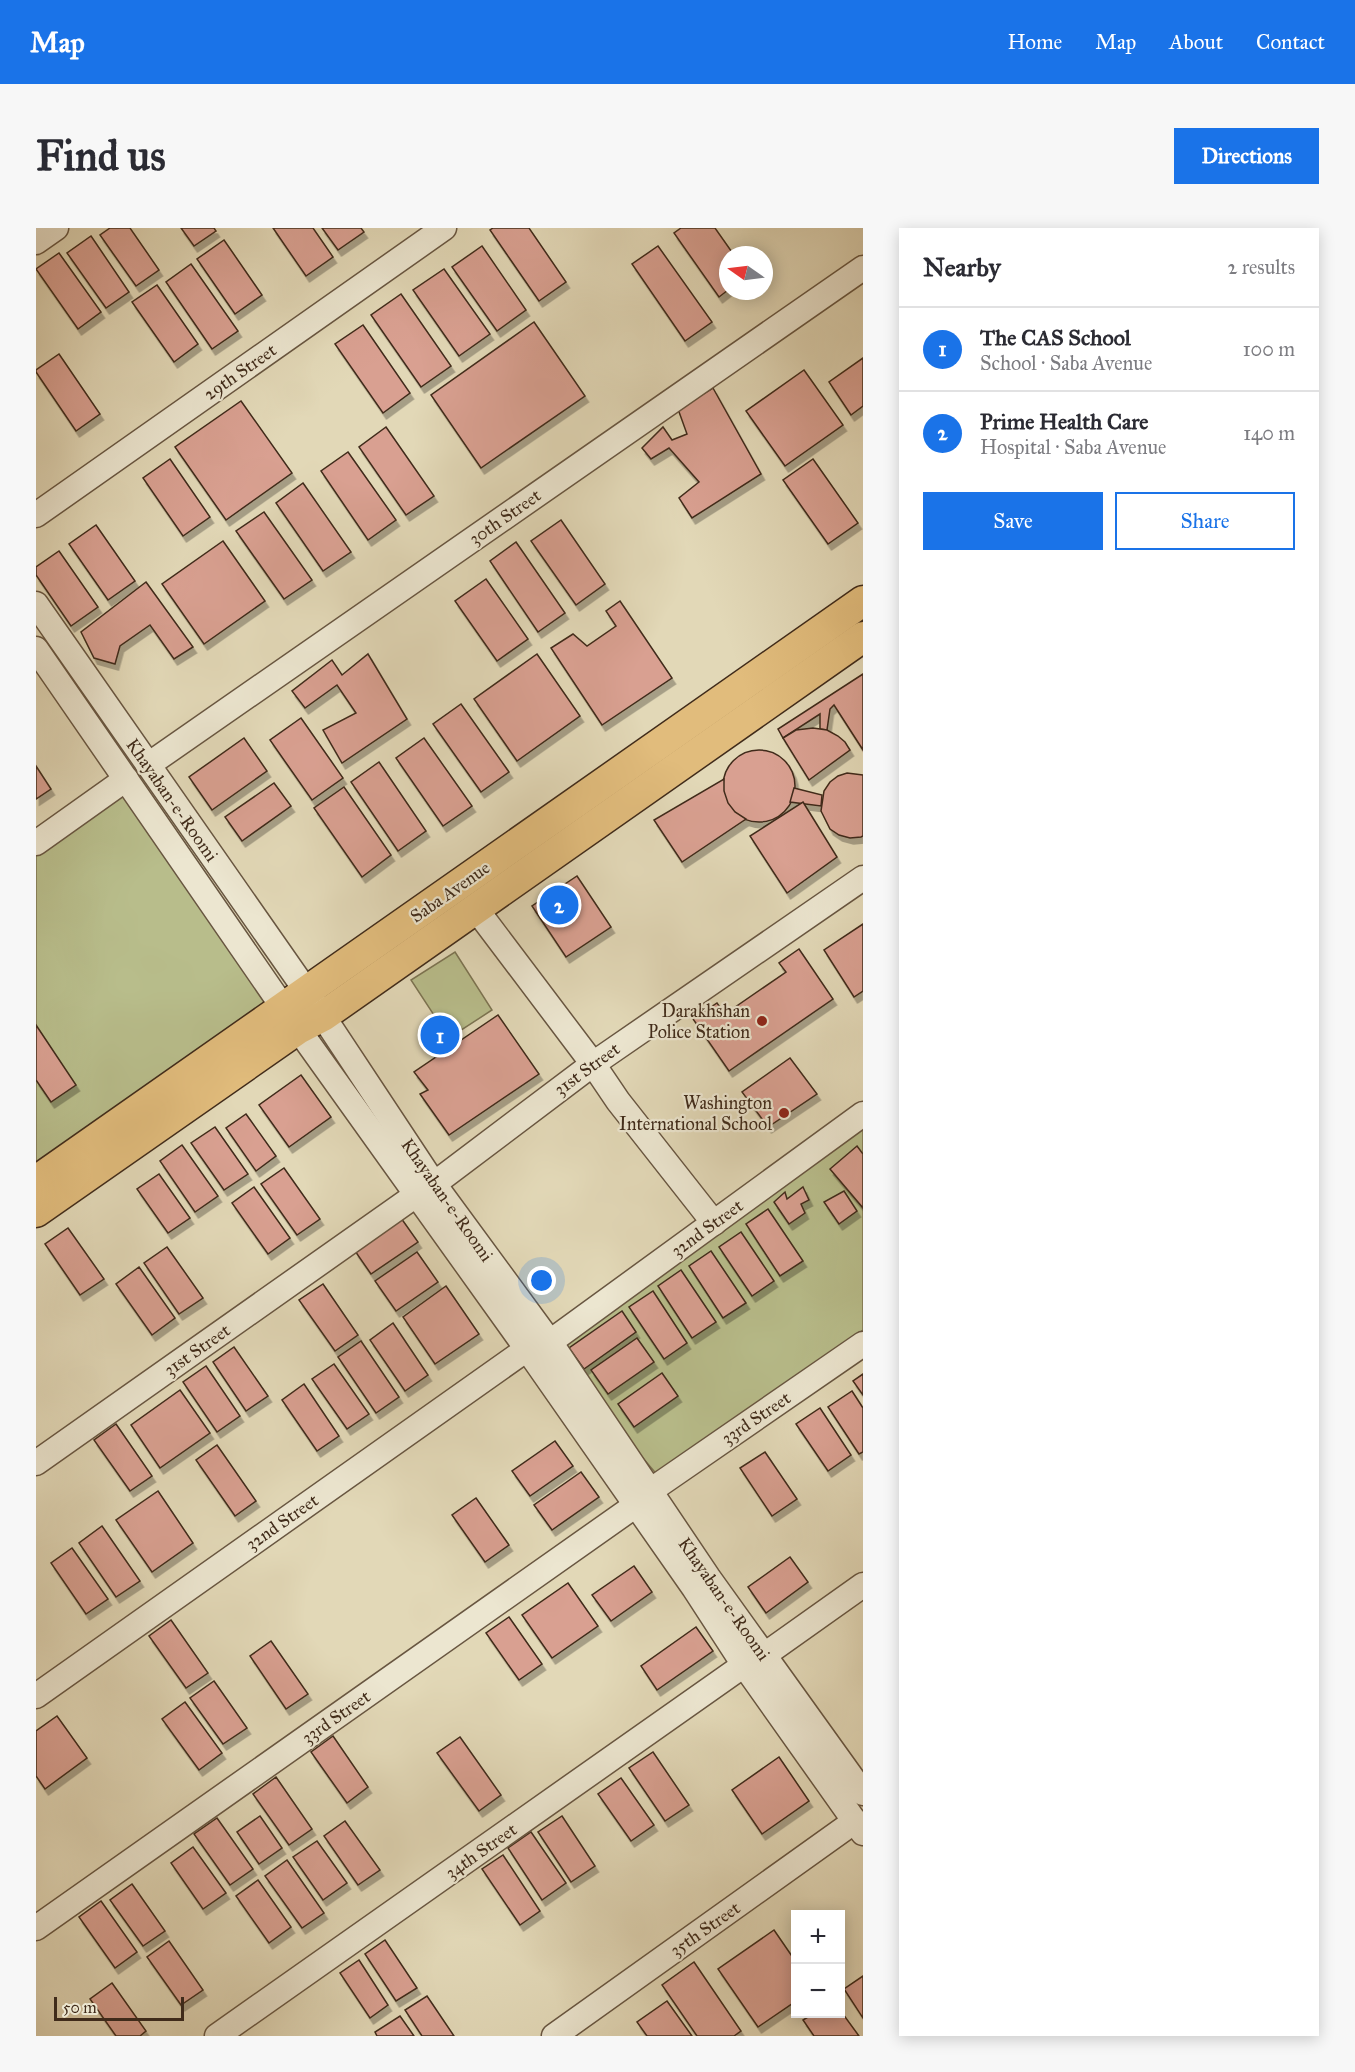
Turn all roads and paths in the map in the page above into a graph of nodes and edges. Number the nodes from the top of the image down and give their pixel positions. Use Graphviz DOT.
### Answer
graph roads {
  1 [pos="56,228"];
  2 [pos="444,228"];
  3 [pos="36,242"];
  4 [pos="863,268"];
  5 [pos="36,515"];
  6 [pos="863,601"];
  7 [pos="36,604"];
  8 [pos="863,637"];
  9 [pos="36,649"];
  10 [pos="863,652"];
  11 [pos="148,765"];
  12 [pos="126,779"];
  13 [pos="36,843"];
  14 [pos="863,878"];
  15 [pos="479,912"];
  16 [pos="308,1014"];
  17 [pos="593,1064"];
  18 [pos="863,1114"];
  19 [pos="36,1182"];
  20 [pos="425,1190"];
  21 [pos="36,1212"];
  22 [pos="714,1223"];
  23 [pos="863,1344"];
  24 [pos="539,1346"];
  25 [pos="36,1463"];
  26 [pos="643,1498"];
  27 [pos="863,1585"];
  28 [pos="754,1660"];
  29 [pos="36,1696"];
  30 [pos="863,1792"];
  31 [pos="859,1827"];
  32 [pos="36,1928"];
  33 [pos="217,2036"];
  34 [pos="554,2036"];
  1 -- 3 [label="street"];
  2 -- 5 [label="street, 29th Street"];
  4 -- 11 [label="street, 30th Street"];
  6 -- 16 [label="main road, Saba Avenue"];
  7 -- 11 [label="street, Khayaban-e-Roomi"];
  8 -- 15 [label="main road, Saba Avenue"];
  9 -- 12 [label="street, Khayaban-e-Roomi"];
  10 -- 15 [label="street"];
  11 -- 16 [label="street, Khayaban-e-Roomi"];
  12 -- 13 [label="street"];
  12 -- 16 [label="street, Khayaban-e-Roomi"];
  14 -- 17 [label="street, 31st Street"];
  15 -- 16 [label="main road, Saba Avenue"];
  15 -- 17 [label="street"];
  16 -- 19 [label="main road, Saba Avenue"];
  16 -- 20 [label="street, Khayaban-e-Roomi"];
  16 -- 21 [label="main road, Saba Avenue"];
  17 -- 20 [label="street, 31st Street"];
  17 -- 22 [label="street"];
  18 -- 22 [label="street, 32nd Street"];
  20 -- 24 [label="street, Khayaban-e-Roomi"];
  20 -- 25 [label="street, 31st Street"];
  22 -- 24 [label="street, 32nd Street"];
  23 -- 26 [label="street, 33rd Street"];
  24 -- 26 [label="street, Khayaban-e-Roomi"];
  24 -- 29 [label="street, 32nd Street"];
  26 -- 28 [label="street, Khayaban-e-Roomi"];
  26 -- 32 [label="street, 33rd Street"];
  27 -- 28 [label="street, 34th Street"];
  28 -- 30 [label="street, Khayaban-e-Roomi"];
  28 -- 31 [label="street, Khayaban-e-Roomi"];
  28 -- 33 [label="street, 34th Street"];
  31 -- 34 [label="street, 35th Street"];
}
